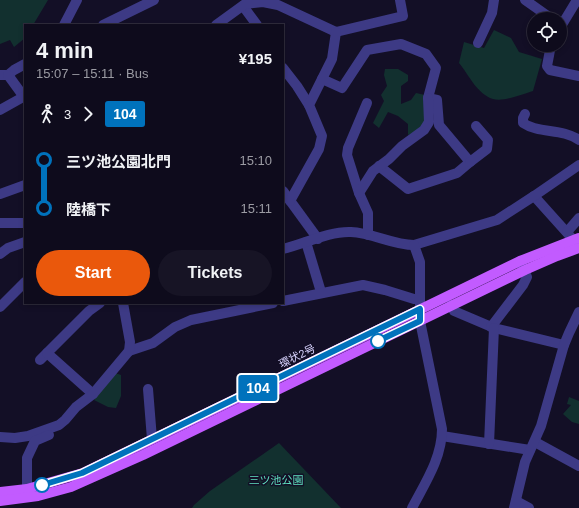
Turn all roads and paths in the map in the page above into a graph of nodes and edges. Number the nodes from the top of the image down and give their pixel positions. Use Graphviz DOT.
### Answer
graph roads {
  1 [pos="77,0"];
  2 [pos="154,0"];
  3 [pos="400,0"];
  4 [pos="494,0"];
  5 [pos="525,0"];
  6 [pos="577,0"];
  7 [pos="243,6"];
  8 [pos="542,12"];
  9 [pos="567,16"];
  10 [pos="65,24"];
  11 [pos="105,24"];
  12 [pos="217,24"];
  13 [pos="256,24"];
  14 [pos="336,32"];
  15 [pos="478,43"];
  16 [pos="550,52"];
  17 [pos="24,65"];
  18 [pos="284,69"];
  19 [pos="4,75"];
  20 [pos="579,76"];
  21 [pos="322,79"];
  22 [pos="24,97"];
  23 [pos="428,98"];
  24 [pos="367,103"];
  25 [pos="309,105"];
  26 [pos="0,110"];
  27 [pos="525,114"];
  28 [pos="476,126"];
  29 [pos="579,140"];
  30 [pos="470,162"];
  31 [pos="579,165"];
  32 [pos="379,166"];
  33 [pos="24,185"];
  34 [pos="284,193"];
  35 [pos="359,193"];
  36 [pos="0,194"];
  37 [pos="534,196"];
  38 [pos="290,201"];
  39 [pos="579,218"];
  40 [pos="24,223"];
  41 [pos="0,224"];
  42 [pos="368,235"];
  43 [pos="318,239"];
  44 [pos="575,241"];
  45 [pos="24,242"];
  46 [pos="306,242"];
  47 [pos="414,246"];
  48 [pos="284,250"];
  49 [pos="0,254"];
  50 [pos="522,266"];
  51 [pos="24,283"];
  52 [pos="321,292"];
  53 [pos="284,301"];
  54 [pos="99,304"];
  55 [pos="123,304"];
  56 [pos="223,304"];
  57 [pos="269,304"];
  58 [pos="419,304"];
  59 [pos="451,305"];
  60 [pos="0,307"];
  61 [pos="579,312"];
  62 [pos="224,314"];
  63 [pos="420,321"];
  64 [pos="492,327"];
  65 [pos="564,346"];
  66 [pos="128,351"];
  67 [pos="148,389"];
  68 [pos="93,394"];
  69 [pos="65,420"];
  70 [pos="442,436"];
  71 [pos="0,437"];
  72 [pos="152,439"];
  73 [pos="489,444"];
  74 [pos="533,446"];
  75 [pos="579,466"];
  76 [pos="27,489"];
  77 [pos="0,492"];
  78 [pos="0,501"];
  79 [pos="515,504"];
  80 [pos="412,508"];
  81 [pos="529,508"];
  1 -- 10 [label="street"];
  2 -- 11 [label="street"];
  3 -- 14 [label="street"];
  4 -- 15 [label="street"];
  5 -- 8 [label="street"];
  6 -- 9 [label="street"];
  7 -- 12 [label="street"];
  7 -- 13 [label="street"];
  7 -- 14 [label="street"];
  14 -- 21 [label="street"];
  16 -- 20 [label="street"];
  17 -- 19 [label="street"];
  18 -- 25 [label="street"];
  19 -- 22 [label="street"];
  21 -- 23 [label="street"];
  21 -- 25 [label="street"];
  22 -- 26 [label="street"];
  23 -- 30 [label="street"];
  23 -- 32 [label="street"];
  24 -- 35 [label="street"];
  25 -- 38 [label="street"];
  27 -- 29 [label="street"];
  28 -- 30 [label="street"];
  30 -- 32 [label="street"];
  31 -- 37 [label="street"];
  32 -- 35 [label="street"];
  33 -- 36 [label="street"];
  34 -- 38 [label="street"];
  35 -- 42 [label="street"];
  37 -- 44 [label="street"];
  37 -- 47 [label="street"];
  38 -- 43 [label="street"];
  39 -- 44 [label="street"];
  40 -- 41 [label="street"];
  42 -- 43 [label="street"];
  42 -- 47 [label="street"];
  43 -- 46 [label="street"];
  44 -- 50 [label="main road, 環状2号"];
  45 -- 49 [label="street"];
  46 -- 48 [label="street"];
  46 -- 52 [label="street"];
  47 -- 58 [label="street"];
  50 -- 58 [label="main road, 環状2号"];
  50 -- 59 [label="main road, 環状2号"];
  50 -- 64 [label="street"];
  51 -- 60 [label="street"];
  52 -- 53 [label="street"];
  52 -- 58 [label="street"];
  54 -- 68 [label="street"];
  55 -- 66 [label="street"];
  56 -- 62 [label="street"];
  57 -- 62 [label="street"];
  58 -- 63 [label="street"];
  58 -- 72 [label="main road, 環状2号"];
  59 -- 63 [label="main road, 環状2号"];
  59 -- 64 [label="street"];
  61 -- 65 [label="street"];
  62 -- 66 [label="street"];
  63 -- 70 [label="street"];
  63 -- 78 [label="main road, 環状2号"];
  64 -- 65 [label="street"];
  64 -- 73 [label="street"];
  65 -- 74 [label="street"];
  66 -- 68 [label="street"];
  67 -- 72 [label="street"];
  68 -- 69 [label="street"];
  69 -- 71 [label="street"];
  69 -- 76 [label="street"];
  70 -- 73 [label="street"];
  70 -- 80 [label="street"];
  72 -- 76 [label="main road, 環状2号"];
  73 -- 74 [label="street"];
  74 -- 75 [label="street"];
  74 -- 79 [label="street"];
  76 -- 77 [label="main road, 環状2号"];
  79 -- 81 [label="street"];
}
